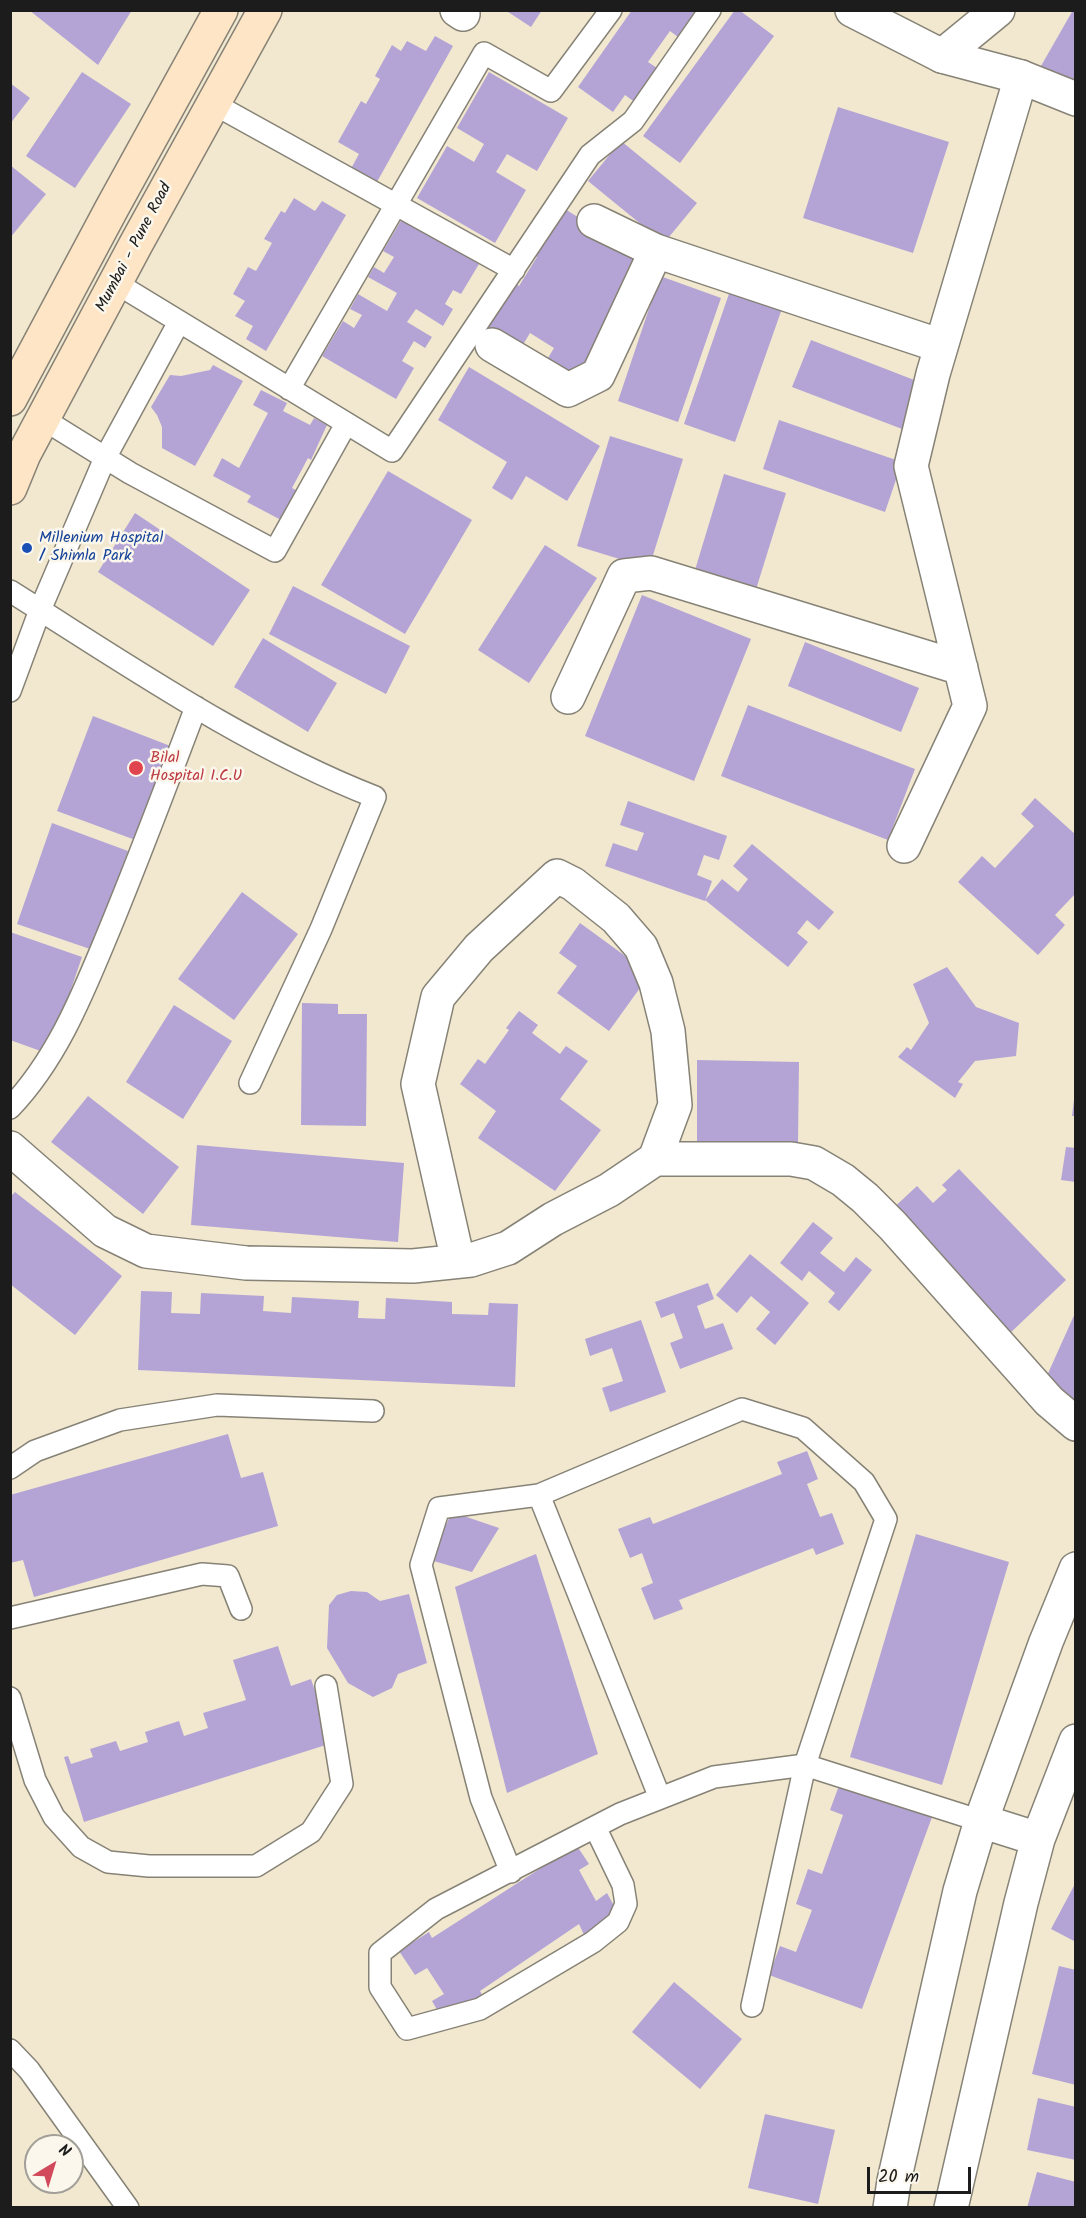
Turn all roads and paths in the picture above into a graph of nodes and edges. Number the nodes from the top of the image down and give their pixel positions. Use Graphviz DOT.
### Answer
graph roads {
  1 [pos="221,10"];
  2 [pos="265,10"];
  3 [pos="610,10"];
  4 [pos="710,10"];
  5 [pos="852,10"];
  6 [pos="998,10"];
  7 [pos="942,56"];
  8 [pos="1021,77"];
  9 [pos="1076,99"];
  10 [pos="214,104"];
  11 [pos="396,205"];
  12 [pos="594,221"];
  13 [pos="656,251"];
  14 [pos="514,270"];
  15 [pos="116,283"];
  16 [pos="179,322"];
  17 [pos="492,345"];
  18 [pos="941,346"];
  19 [pos="289,389"];
  20 [pos="10,399"];
  21 [pos="43,420"];
  22 [pos="346,424"];
  23 [pos="105,458"];
  24 [pos="10,488"];
  25 [pos="10,591"];
  26 [pos="40,610"];
  27 [pos="961,668"];
  28 [pos="10,691"];
  29 [pos="568,697"];
  30 [pos="196,707"];
  31 [pos="904,846"];
  32 [pos="250,1083"];
  33 [pos="10,1108"];
  34 [pos="10,1148"];
  35 [pos="655,1159"];
  36 [pos="458,1261"];
  37 [pos="373,1411"];
  38 [pos="1076,1424"];
  39 [pos="10,1468"];
  40 [pos="539,1495"];
  41 [pos="1076,1569"];
  42 [pos="241,1609"];
  43 [pos="10,1618"];
  44 [pos="326,1686"];
  45 [pos="10,1698"];
  46 [pos="1076,1741"];
  47 [pos="805,1765"];
  48 [pos="660,1798"];
  49 [pos="981,1821"];
  50 [pos="595,1827"];
  51 [pos="1038,1839"];
  52 [pos="511,1872"];
  53 [pos="752,2006"];
  54 [pos="10,2050"];
  55 [pos="128,2208"];
  56 [pos="890,2208"];
  57 [pos="951,2208"];
  1 -- 20 [label="main road"];
  2 -- 10 [label="main road, Mumbai - Pune Road"];
  3 -- 11 [label="lane"];
  4 -- 14 [label="lane"];
  5 -- 7 [label="street"];
  6 -- 7 [label="street"];
  7 -- 8 [label="street"];
  8 -- 9 [label="street"];
  8 -- 18 [label="street"];
  10 -- 11 [label="lane"];
  10 -- 15 [label="main road, Mumbai - Pune Road"];
  11 -- 14 [label="lane"];
  11 -- 19 [label="lane"];
  12 -- 13 [label="street"];
  13 -- 17 [label="street"];
  13 -- 18 [label="street"];
  14 -- 22 [label="lane"];
  15 -- 16 [label="lane"];
  15 -- 21 [label="main road, Mumbai - Pune Road"];
  16 -- 19 [label="lane"];
  16 -- 23 [label="lane"];
  18 -- 27 [label="street"];
  19 -- 22 [label="lane"];
  21 -- 23 [label="lane"];
  21 -- 24 [label="main road, Mumbai - Pune Road"];
  22 -- 23 [label="lane"];
  23 -- 26 [label="lane"];
  25 -- 26 [label="lane"];
  26 -- 28 [label="lane"];
  26 -- 30 [label="lane"];
  27 -- 29 [label="street"];
  27 -- 31 [label="street"];
  30 -- 32 [label="lane"];
  30 -- 33 [label="lane"];
  34 -- 36 [label="street"];
  35 -- 36 [label="street"];
  35 -- 36 [label="street"];
  35 -- 38 [label="street"];
  37 -- 39 [label="lane"];
  40 -- 47 [label="lane"];
  40 -- 48 [label="lane"];
  40 -- 52 [label="lane"];
  41 -- 49 [label="street"];
  42 -- 43 [label="lane"];
  44 -- 45 [label="lane"];
  46 -- 51 [label="street"];
  47 -- 48 [label="lane"];
  47 -- 49 [label="lane"];
  47 -- 53 [label="lane"];
  48 -- 50 [label="lane"];
  49 -- 51 [label="street"];
  49 -- 56 [label="street"];
  50 -- 52 [label="lane"];
  50 -- 52 [label="lane"];
  51 -- 57 [label="street"];
  54 -- 55 [label="lane"];
}
